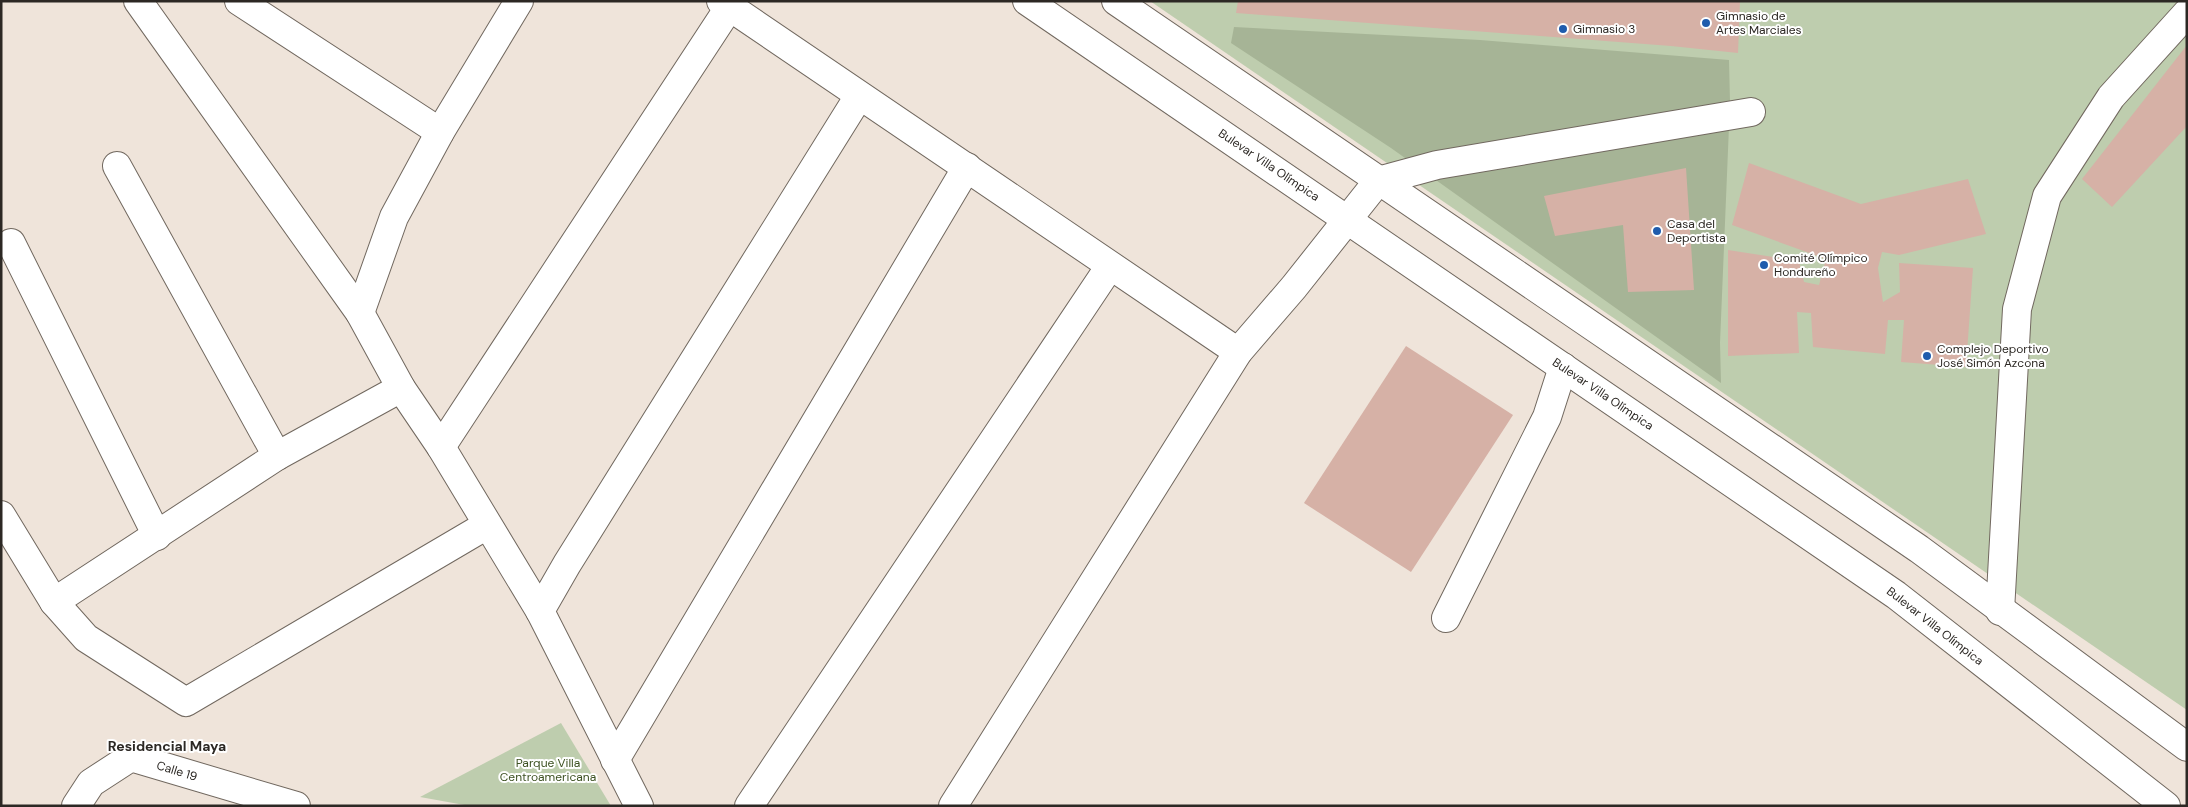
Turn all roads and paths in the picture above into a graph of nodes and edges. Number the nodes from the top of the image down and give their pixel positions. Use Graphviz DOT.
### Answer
graph roads {
  1 [pos="138,1"];
  2 [pos="240,1"];
  3 [pos="518,1"];
  4 [pos="1027,1"];
  5 [pos="1116,1"];
  6 [pos="726,4"];
  7 [pos="2187,13"];
  8 [pos="859,96"];
  9 [pos="1751,112"];
  10 [pos="440,132"];
  11 [pos="117,166"];
  12 [pos="967,167"];
  13 [pos="1378,181"];
  14 [pos="1348,219"];
  15 [pos="11,243"];
  16 [pos="1110,266"];
  17 [pos="360,313"];
  18 [pos="1238,352"];
  19 [pos="1563,367"];
  20 [pos="401,388"];
  21 [pos="441,447"];
  22 [pos="277,456"];
  23 [pos="1,515"];
  24 [pos="487,525"];
  25 [pos="157,536"];
  26 [pos="54,602"];
  27 [pos="540,611"];
  28 [pos="2000,611"];
  29 [pos="1446,618"];
  30 [pos="2187,747"];
  31 [pos="615,760"];
  32 [pos="76,806"];
  33 [pos="296,806"];
  34 [pos="639,806"];
  35 [pos="749,806"];
  36 [pos="953,806"];
  37 [pos="2166,806"];
  1 -- 17 [label="street"];
  2 -- 10 [label="street"];
  3 -- 10 [label="street"];
  4 -- 14 [label="street, Bulevar Villa Olímpica"];
  5 -- 13 [label="street"];
  6 -- 8 [label="street"];
  6 -- 21 [label="street"];
  7 -- 28 [label="street"];
  8 -- 12 [label="street"];
  8 -- 27 [label="street"];
  9 -- 13 [label="street"];
  10 -- 17 [label="street"];
  11 -- 22 [label="street"];
  12 -- 16 [label="street"];
  12 -- 31 [label="street"];
  13 -- 14 [label="street"];
  13 -- 28 [label="street"];
  14 -- 18 [label="street"];
  14 -- 19 [label="street, Bulevar Villa Olímpica"];
  15 -- 25 [label="street"];
  16 -- 18 [label="street"];
  16 -- 35 [label="street"];
  17 -- 20 [label="street"];
  18 -- 36 [label="street"];
  19 -- 29 [label="street"];
  19 -- 37 [label="street, Bulevar Villa Olímpica"];
  20 -- 21 [label="street"];
  20 -- 22 [label="street"];
  21 -- 24 [label="street"];
  22 -- 25 [label="street"];
  23 -- 26 [label="street"];
  24 -- 26 [label="street"];
  24 -- 27 [label="street"];
  25 -- 26 [label="street"];
  27 -- 31 [label="street"];
  28 -- 30 [label="street"];
  31 -- 34 [label="street"];
  32 -- 33 [label="street, Calle 19"];
}
